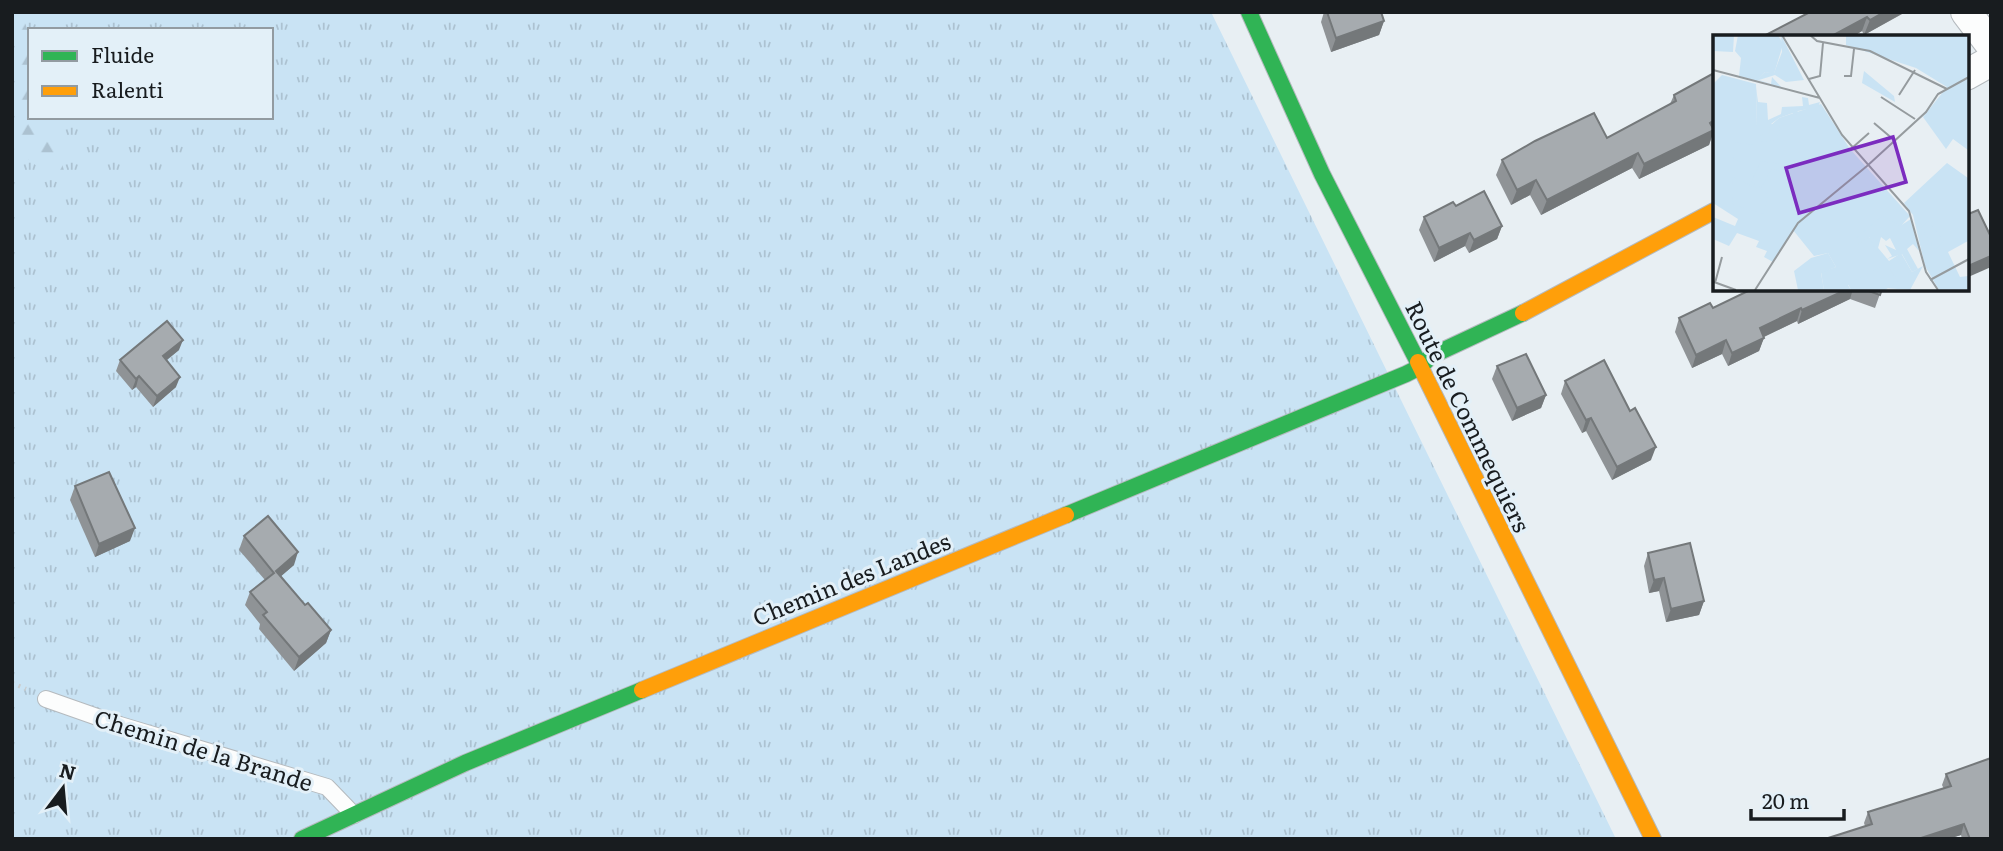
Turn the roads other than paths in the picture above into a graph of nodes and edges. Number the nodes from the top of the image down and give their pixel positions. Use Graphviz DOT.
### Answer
graph roads {
  1 [pos="1249,12"];
  2 [pos="1966,12"];
  3 [pos="1991,45"];
  4 [pos="1991,61"];
  5 [pos="1968,74"];
  6 [pos="1713,212"];
  7 [pos="1420,367"];
  8 [pos="46,699"];
  9 [pos="354,815"];
  10 [pos="302,839"];
  11 [pos="1653,839"];
  1 -- 7 [label="street, Route de Commequiers"];
  2 -- 3 [label="street"];
  4 -- 5 [label="street"];
  6 -- 7 [label="street, Chemin des Landes"];
  7 -- 9 [label="street, Chemin des Landes"];
  7 -- 11 [label="street, Route de Commequiers"];
  8 -- 9 [label="lane, Chemin de la Brande"];
  9 -- 10 [label="street, Chemin des Landes"];
}
